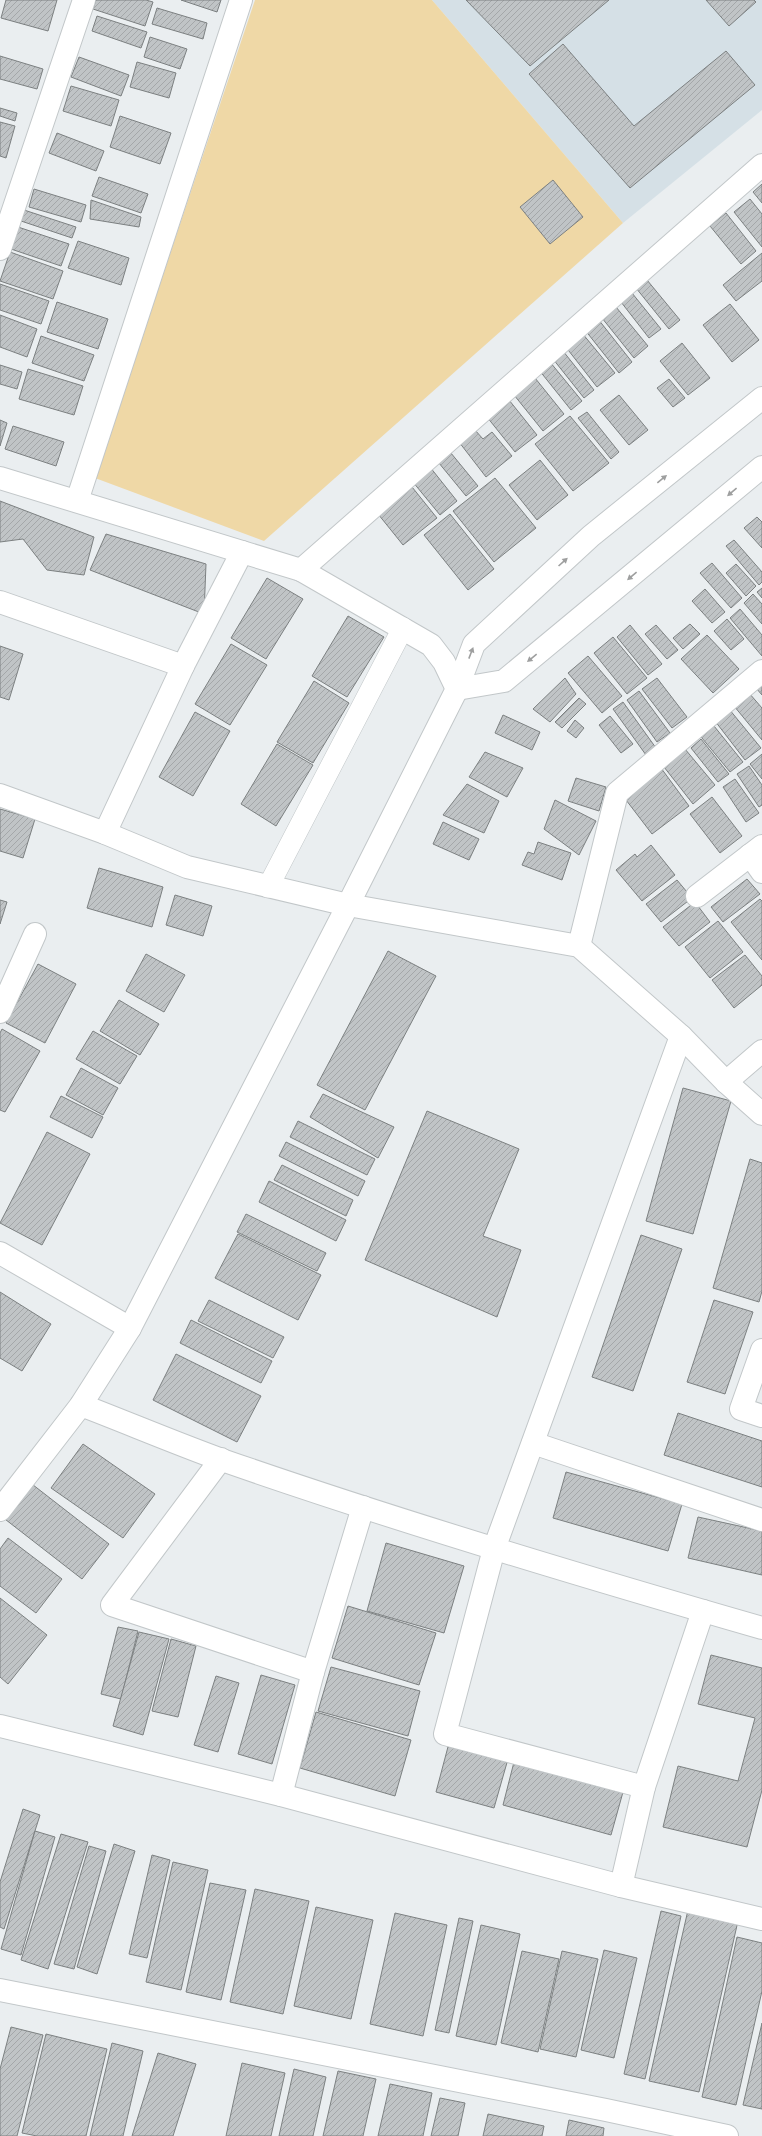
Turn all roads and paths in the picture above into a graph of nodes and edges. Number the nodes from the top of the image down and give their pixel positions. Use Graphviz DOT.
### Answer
graph roads {
  1 [pos="84,0"];
  2 [pos="241,0"];
  3 [pos="762,165"];
  4 [pos="0,249"];
  5 [pos="762,398"];
  6 [pos="762,467"];
  7 [pos="0,478"];
  8 [pos="77,501"];
  9 [pos="242,552"];
  10 [pos="301,570"];
  11 [pos="0,602"];
  12 [pos="402,628"];
  13 [pos="183,666"];
  14 [pos="762,671"];
  15 [pos="457,689"];
  16 [pos="0,795"];
  17 [pos="105,832"];
  18 [pos="758,858"];
  19 [pos="268,887"];
  20 [pos="697,896"];
  21 [pos="348,905"];
  22 [pos="35,934"];
  23 [pos="579,946"];
  24 [pos="0,1012"];
  25 [pos="682,1036"];
  26 [pos="762,1051"];
  27 [pos="726,1082"];
  28 [pos="762,1114"];
  29 [pos="0,1253"];
  30 [pos="130,1328"];
  31 [pos="762,1350"];
  32 [pos="82,1405"];
  33 [pos="762,1416"];
  34 [pos="533,1443"];
  35 [pos="221,1459"];
  36 [pos="363,1507"];
  37 [pos="0,1510"];
  38 [pos="762,1520"];
  39 [pos="494,1549"];
  40 [pos="703,1611"];
  41 [pos="762,1628"];
  42 [pos="312,1672"];
  43 [pos="0,1726"];
  44 [pos="644,1787"];
  45 [pos="281,1795"];
  46 [pos="621,1886"];
  47 [pos="762,1919"];
  48 [pos="0,1990"];
  49 [pos="728,2136"];
  1 -- 4 [label="street"];
  2 -- 8 [label="street"];
  3 -- 10 [label="street"];
  15 -- 5 [label="street, one-way"];
  6 -- 15 [label="street, one-way"];
  7 -- 8 [label="street"];
  8 -- 9 [label="street"];
  9 -- 10 [label="street"];
  9 -- 13 [label="street"];
  10 -- 12 [label="street"];
  11 -- 13 [label="street"];
  12 -- 15 [label="street"];
  12 -- 19 [label="lane"];
  13 -- 17 [label="street"];
  14 -- 23 [label="street"];
  15 -- 21 [label="street"];
  16 -- 17 [label="street"];
  17 -- 19 [label="street"];
  18 -- 20 [label="street"];
  19 -- 21 [label="street"];
  21 -- 23 [label="street"];
  21 -- 30 [label="street"];
  22 -- 24 [label="street"];
  23 -- 25 [label="street"];
  25 -- 27 [label="street"];
  25 -- 34 [label="street"];
  26 -- 27 [label="street"];
  27 -- 28 [label="street"];
  29 -- 30 [label="street"];
  30 -- 32 [label="street"];
  31 -- 33 [label="street"];
  32 -- 35 [label="street"];
  32 -- 37 [label="street"];
  34 -- 38 [label="street"];
  34 -- 39 [label="street"];
  35 -- 36 [label="street"];
  35 -- 42 [label="street"];
  36 -- 39 [label="street"];
  36 -- 42 [label="street"];
  39 -- 40 [label="street"];
  39 -- 44 [label="street"];
  40 -- 41 [label="street"];
  40 -- 44 [label="street"];
  42 -- 45 [label="street"];
  43 -- 45 [label="street"];
  44 -- 46 [label="street"];
  45 -- 46 [label="street"];
  46 -- 47 [label="street"];
  48 -- 49 [label="street"];
}
